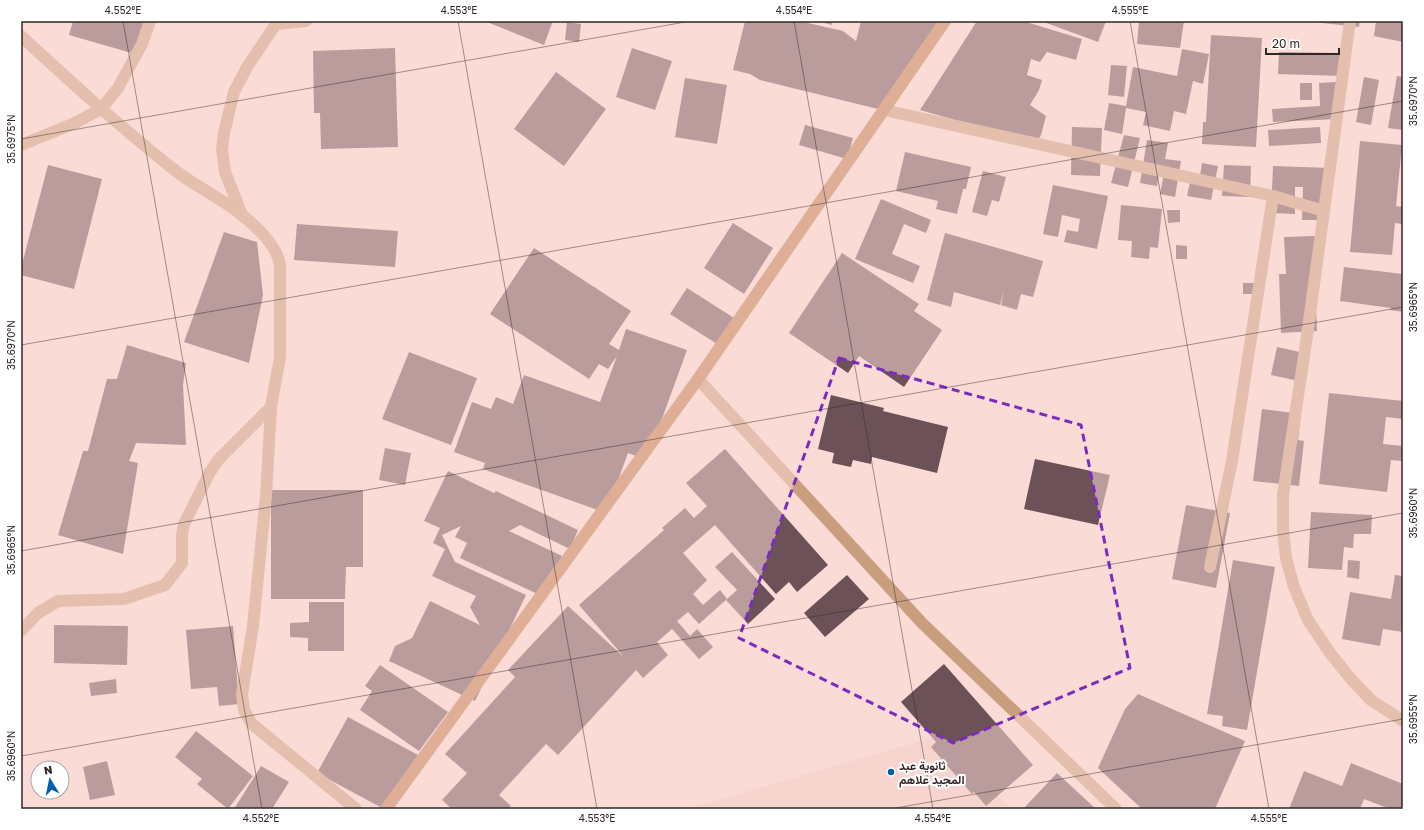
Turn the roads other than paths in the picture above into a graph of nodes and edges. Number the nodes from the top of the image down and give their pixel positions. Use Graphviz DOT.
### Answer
graph roads {
  1 [pos="150,21"];
  2 [pos="306,21"];
  3 [pos="945,21"];
  4 [pos="1350,21"];
  5 [pos="21,36"];
  6 [pos="101,109"];
  7 [pos="884,110"];
  8 [pos="21,145"];
  9 [pos="1273,196"];
  10 [pos="1324,211"];
  11 [pos="242,215"];
  12 [pos="698,380"];
  13 [pos="271,407"];
  14 [pos="1210,567"];
  15 [pos="21,631"];
  16 [pos="1403,721"];
  17 [pos="356,809"];
  18 [pos="386,809"];
  19 [pos="1116,809"];
  1 -- 6 [label="street"];
  2 -- 11 [label="street"];
  3 -- 7 [label="main road"];
  4 -- 10 [label="street"];
  5 -- 6 [label="street"];
  6 -- 8 [label="street"];
  6 -- 11 [label="street"];
  7 -- 9 [label="street"];
  7 -- 12 [label="main road"];
  9 -- 10 [label="street"];
  9 -- 14 [label="street"];
  10 -- 16 [label="street"];
  11 -- 13 [label="street"];
  12 -- 18 [label="main road"];
  12 -- 19 [label="street"];
  13 -- 15 [label="street"];
  13 -- 17 [label="street"];
}
